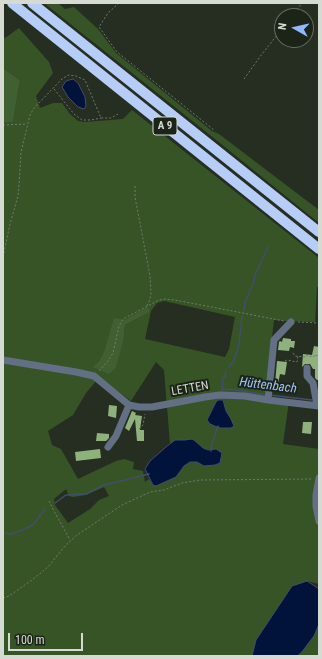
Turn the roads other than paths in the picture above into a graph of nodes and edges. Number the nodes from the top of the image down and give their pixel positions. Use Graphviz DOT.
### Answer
graph roads {
  1 [pos="12,3"];
  2 [pos="32,3"];
  3 [pos="319,232"];
  4 [pos="319,249"];
  5 [pos="291,322"];
  6 [pos="3,360"];
  7 [pos="307,368"];
  8 [pos="268,400"];
  9 [pos="129,404"];
  10 [pos="318,406"];
  11 [pos="108,447"];
  12 [pos="319,478"];
  13 [pos="319,521"];
  1 -- 4 [label="highway, A 9"];
  2 -- 3 [label="highway, A 9"];
  5 -- 8 [label="street"];
  6 -- 9 [label="street, LETTEN"];
  7 -- 10 [label="street"];
  8 -- 9 [label="street, LETTEN"];
  8 -- 10 [label="street, LETTEN"];
  9 -- 11 [label="street"];
  12 -- 13 [label="street"];
}
